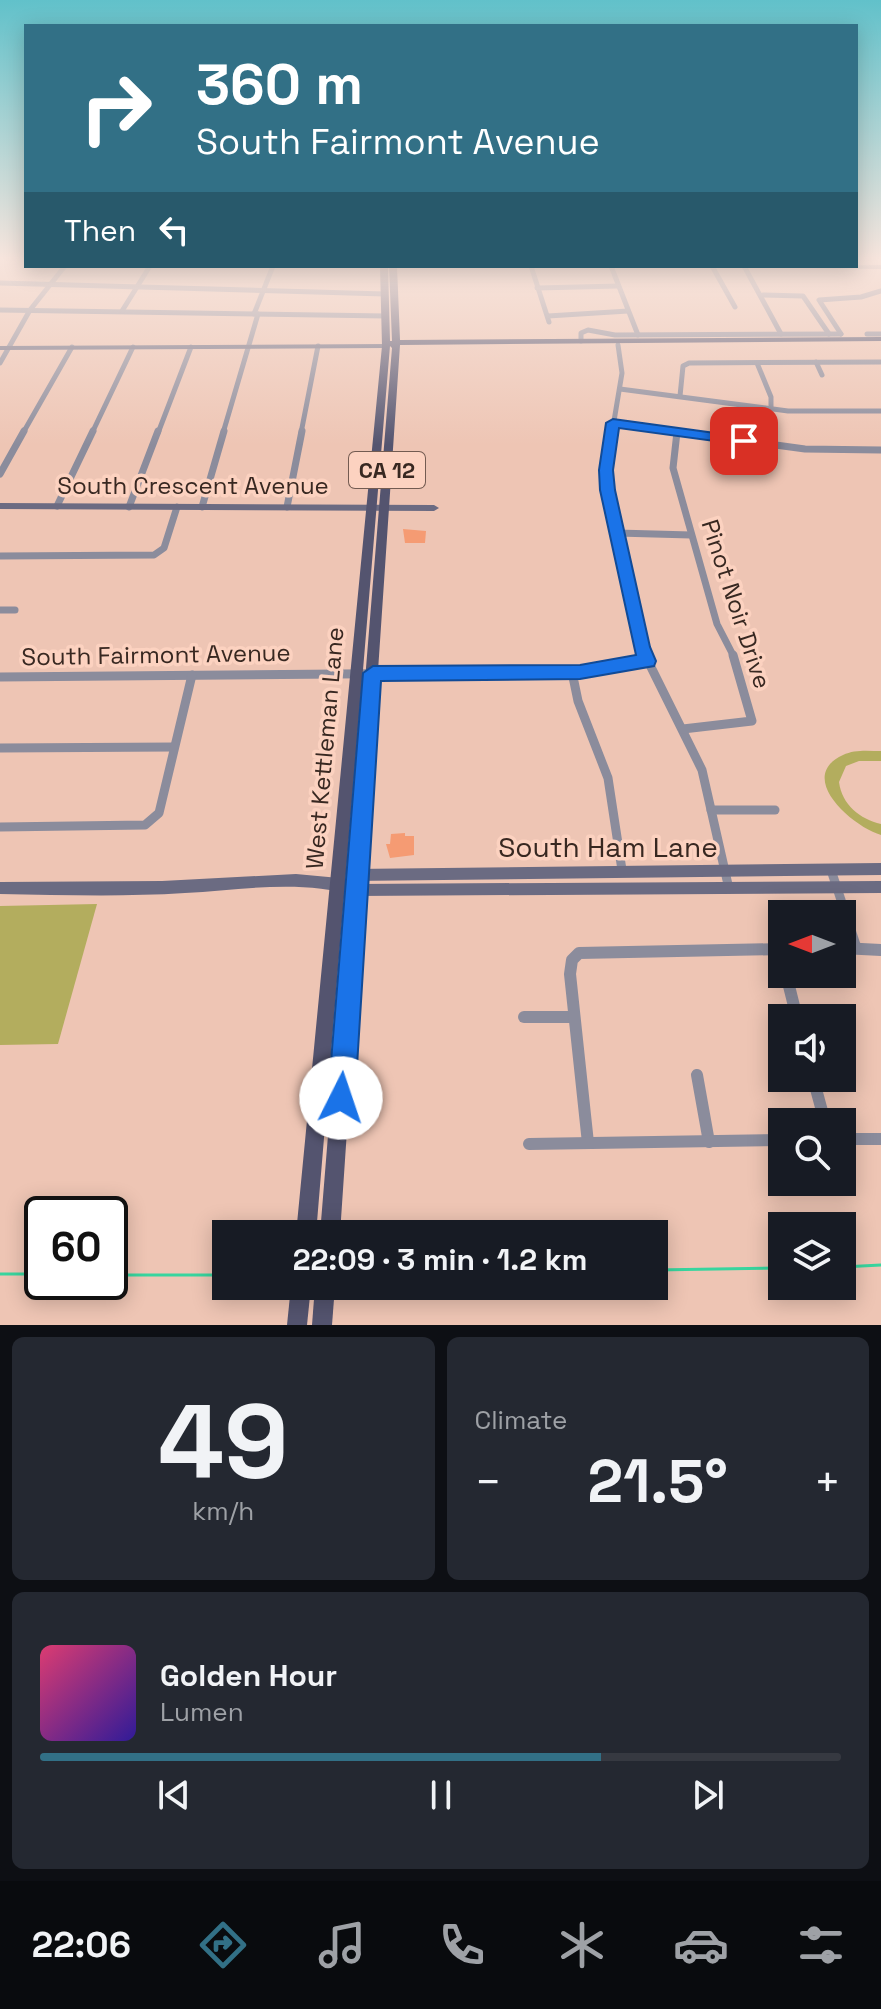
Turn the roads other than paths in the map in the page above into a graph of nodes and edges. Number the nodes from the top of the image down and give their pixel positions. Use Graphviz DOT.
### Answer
graph roads {
  1 [pos="24,322"];
  2 [pos="254,322"];
  3 [pos="387,322"];
  4 [pos="392,322"];
  5 [pos="633,322"];
  6 [pos="774,322"];
  7 [pos="821,322"];
  8 [pos="833,322"];
  9 [pos="780,331"];
  10 [pos="829,334"];
  11 [pos="867,334"];
  12 [pos="638,335"];
  13 [pos="881,339"];
  14 [pos="492,341"];
  15 [pos="581,341"];
  16 [pos="392,345"];
  17 [pos="618,345"];
  18 [pos="248,346"];
  19 [pos="318,346"];
  20 [pos="72,347"];
  21 [pos="133,347"];
  22 [pos="191,347"];
  23 [pos="475,347"];
  24 [pos="0,348"];
  25 [pos="10,348"];
  26 [pos="816,362"];
  27 [pos="0,363"];
  28 [pos="757,363"];
  29 [pos="880,363"];
  30 [pos="822,375"];
  31 [pos="620,389"];
  32 [pos="680,396"];
  33 [pos="381,400"];
  34 [pos="771,408"];
  35 [pos="881,411"];
  36 [pos="391,412"];
  37 [pos="613,423"];
  38 [pos="677,432"];
  39 [pos="744,441"];
  40 [pos="881,450"];
  41 [pos="743,455"];
  42 [pos="0,474"];
  43 [pos="0,506"];
  44 [pos="57,506"];
  45 [pos="129,507"];
  46 [pos="177,507"];
  47 [pos="202,507"];
  48 [pos="287,507"];
  49 [pos="372,507"];
  50 [pos="385,507"];
  51 [pos="434,508"];
  52 [pos="617,533"];
  53 [pos="691,535"];
  54 [pos="0,556"];
  55 [pos="0,610"];
  56 [pos="15,610"];
  57 [pos="647,661"];
  58 [pos="572,672"];
  59 [pos="357,673"];
  60 [pos="373,673"];
  61 [pos="192,675"];
  62 [pos="0,677"];
  63 [pos="683,729"];
  64 [pos="174,747"];
  65 [pos="0,748"];
  66 [pos="711,810"];
  67 [pos="775,810"];
  68 [pos="0,827"];
  69 [pos="881,869"];
  70 [pos="622,870"];
  71 [pos="724,870"];
  72 [pos="831,870"];
  73 [pos="356,882"];
  74 [pos="339,883"];
  75 [pos="881,887"];
  76 [pos="0,888"];
  77 [pos="837,888"];
  78 [pos="729,889"];
  79 [pos="857,948"];
  80 [pos="881,950"];
  81 [pos="768,953"];
  82 [pos="524,1017"];
  83 [pos="574,1017"];
  84 [pos="697,1075"];
  85 [pos="856,1139"];
  86 [pos="881,1139"];
  87 [pos="768,1140"];
  88 [pos="709,1142"];
  89 [pos="588,1143"];
  90 [pos="529,1144"];
  91 [pos="307,1220"];
  92 [pos="331,1220"];
  93 [pos="300,1300"];
  94 [pos="324,1300"];
  95 [pos="297,1325"];
  96 [pos="322,1325"];
  1 -- 25 [label="street"];
  2 -- 18 [label="street"];
  3 -- 16 [label="main road, West Kettleman Lane / CA 12"];
  4 -- 16 [label="main road, West Kettleman Lane / CA 12"];
  5 -- 12 [label="street"];
  6 -- 9 [label="street"];
  7 -- 10 [label="street"];
  8 -- 10 [label="street"];
  9 -- 10 [label="street"];
  9 -- 12 [label="street"];
  11 -- 13 [label="street"];
  12 -- 15 [label="street"];
  13 -- 15 [label="main road"];
  13 -- 17 [label="main road"];
  14 -- 15 [label="main road"];
  14 -- 16 [label="main road"];
  14 -- 23 [label="main road"];
  16 -- 19 [label="main road"];
  16 -- 23 [label="main road"];
  16 -- 33 [label="main road, West Kettleman Lane / CA 12"];
  16 -- 36 [label="main road, West Kettleman Lane / CA 12"];
  17 -- 23 [label="main road"];
  17 -- 31 [label="street"];
  18 -- 19 [label="main road"];
  18 -- 22 [label="main road"];
  18 -- 47 [label="street"];
  19 -- 48 [label="street"];
  20 -- 21 [label="main road"];
  20 -- 25 [label="main road"];
  20 -- 42 [label="street"];
  21 -- 22 [label="main road"];
  21 -- 44 [label="street"];
  22 -- 45 [label="street"];
  24 -- 25 [label="main road"];
  25 -- 27 [label="street"];
  26 -- 28 [label="street"];
  26 -- 29 [label="street"];
  26 -- 30 [label="street"];
  28 -- 32 [label="street"];
  28 -- 34 [label="street"];
  31 -- 32 [label="street"];
  31 -- 37 [label="street"];
  32 -- 34 [label="street"];
  33 -- 36 [label="main road"];
  33 -- 49 [label="main road, West Kettleman Lane / CA 12"];
  34 -- 35 [label="street"];
  36 -- 50 [label="main road, West Kettleman Lane / CA 12"];
  37 -- 38 [label="street"];
  37 -- 52 [label="street"];
  38 -- 39 [label="street"];
  38 -- 53 [label="street, Pinot Noir Drive"];
  39 -- 40 [label="street"];
  39 -- 41 [label="street"];
  43 -- 44 [label="main road, South Crescent Avenue"];
  44 -- 45 [label="main road, South Crescent Avenue"];
  45 -- 46 [label="main road, South Crescent Avenue"];
  46 -- 47 [label="main road, South Crescent Avenue"];
  46 -- 54 [label="street"];
  47 -- 48 [label="main road, South Crescent Avenue"];
  48 -- 49 [label="main road, South Crescent Avenue"];
  49 -- 50 [label="main road, South Crescent Avenue"];
  49 -- 59 [label="main road, West Kettleman Lane / CA 12"];
  50 -- 51 [label="main road, South Crescent Avenue"];
  50 -- 60 [label="main road, West Kettleman Lane / CA 12"];
  52 -- 53 [label="street"];
  52 -- 57 [label="street"];
  53 -- 63 [label="street, Pinot Noir Drive"];
  55 -- 56 [label="street"];
  57 -- 58 [label="street, South Fairmont Avenue"];
  57 -- 63 [label="street"];
  58 -- 60 [label="street, South Fairmont Avenue"];
  58 -- 70 [label="street"];
  59 -- 60 [label="street, South Fairmont Avenue"];
  59 -- 61 [label="street, South Fairmont Avenue"];
  59 -- 74 [label="main road, West Kettleman Lane / CA 12"];
  60 -- 73 [label="main road, West Kettleman Lane / CA 12"];
  61 -- 62 [label="street, South Fairmont Avenue"];
  61 -- 64 [label="street"];
  63 -- 66 [label="street"];
  64 -- 65 [label="street"];
  64 -- 68 [label="street"];
  66 -- 67 [label="street"];
  66 -- 71 [label="street"];
  69 -- 72 [label="main road, South Ham Lane"];
  70 -- 71 [label="main road, South Ham Lane"];
  70 -- 73 [label="main road, South Ham Lane"];
  71 -- 72 [label="main road, South Ham Lane"];
  71 -- 78 [label="street"];
  72 -- 77 [label="street"];
  73 -- 74 [label="main road, South Ham Lane"];
  73 -- 78 [label="main road, South Ham Lane"];
  73 -- 92 [label="main road, West Kettleman Lane / CA 12"];
  74 -- 76 [label="main road, South Ham Lane"];
  74 -- 91 [label="main road, West Kettleman Lane / CA 12"];
  75 -- 77 [label="main road, South Ham Lane"];
  77 -- 78 [label="main road, South Ham Lane"];
  77 -- 79 [label="street"];
  79 -- 80 [label="street"];
  81 -- 83 [label="street"];
  82 -- 83 [label="street"];
  83 -- 89 [label="street"];
  84 -- 88 [label="street"];
  85 -- 86 [label="street"];
  87 -- 88 [label="street"];
  88 -- 89 [label="street"];
  89 -- 90 [label="street"];
  93 -- 95 [label="main road"];
  94 -- 96 [label="main road"];
}
